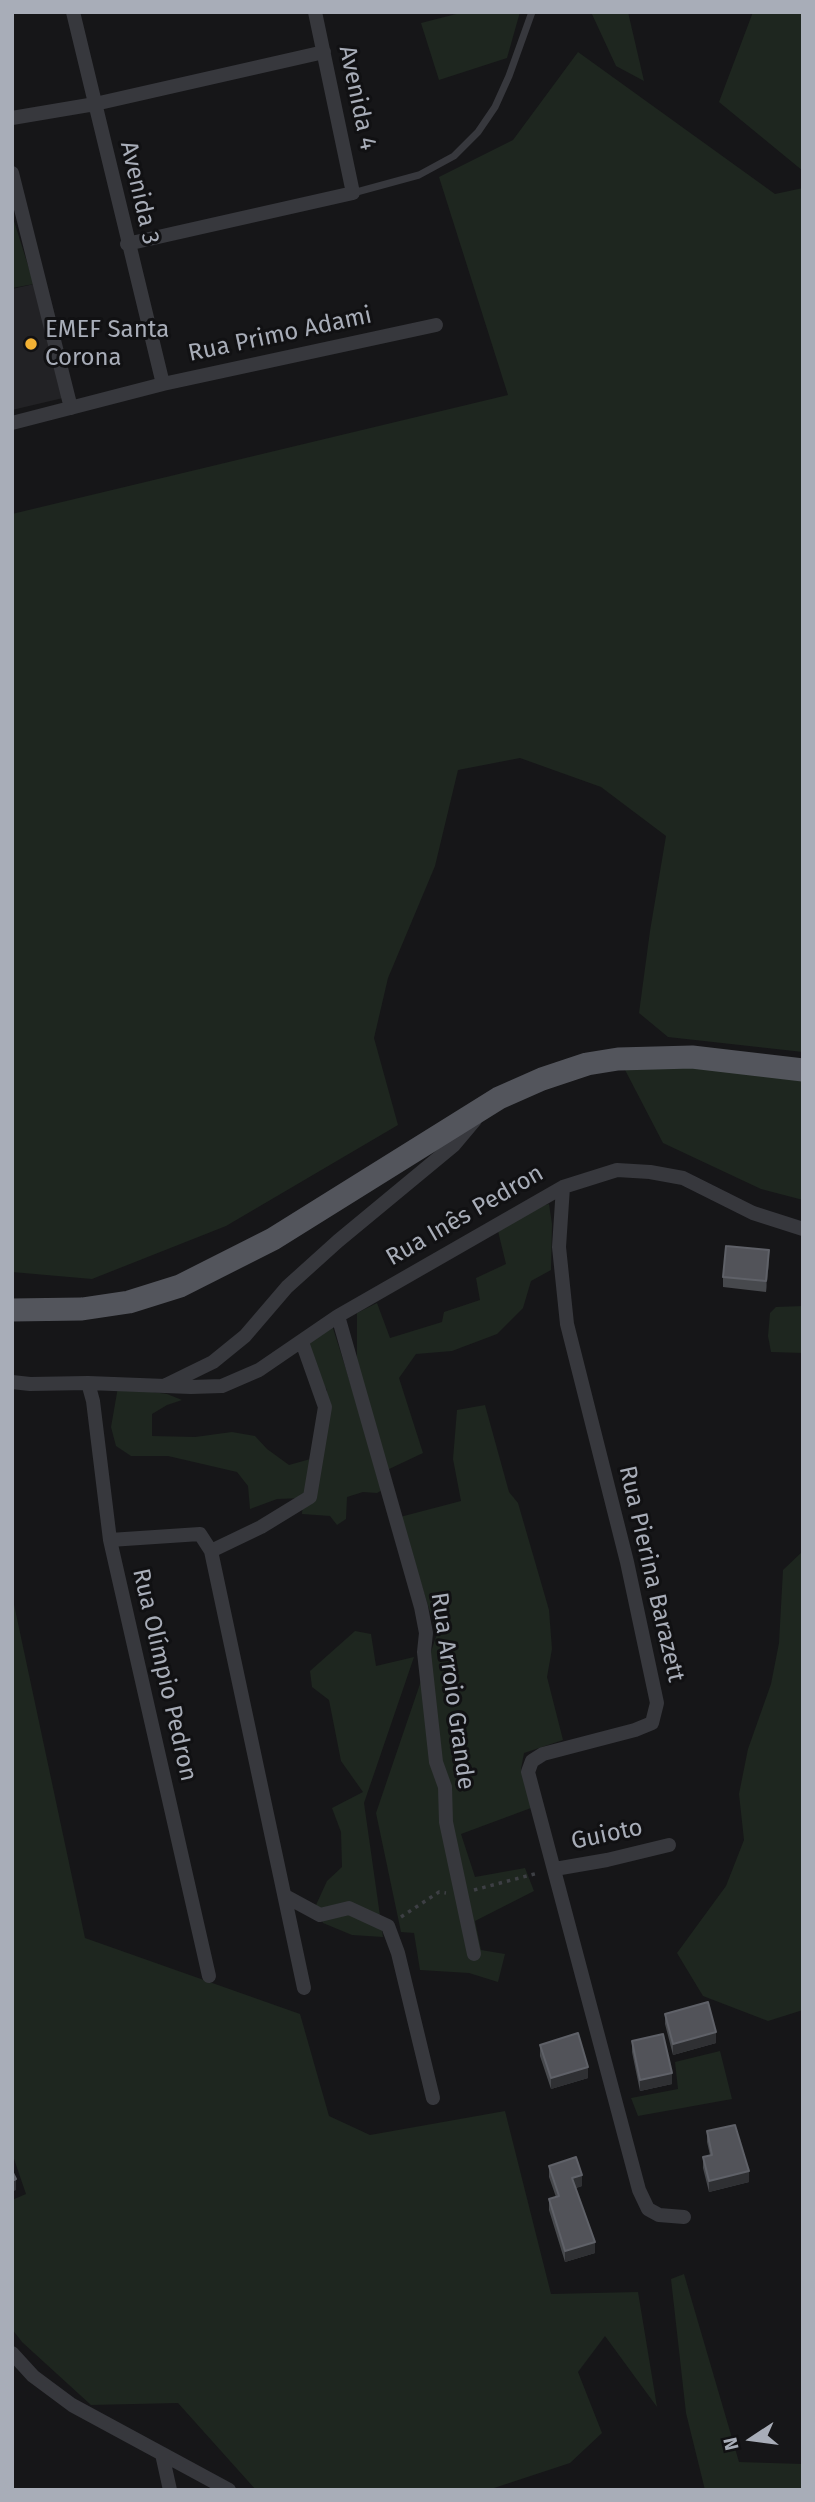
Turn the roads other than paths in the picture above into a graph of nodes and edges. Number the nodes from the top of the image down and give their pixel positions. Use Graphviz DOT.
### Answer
graph roads {
  1 [pos="72,12"];
  2 [pos="315,12"];
  3 [pos="532,12"];
  4 [pos="324,52"];
  5 [pos="95,104"];
  6 [pos="12,118"];
  7 [pos="12,173"];
  8 [pos="354,193"];
  9 [pos="127,244"];
  10 [pos="436,325"];
  11 [pos="163,384"];
  12 [pos="71,408"];
  13 [pos="12,423"];
  14 [pos="803,1070"];
  15 [pos="488,1105"];
  16 [pos="563,1186"];
  17 [pos="803,1229"];
  18 [pos="12,1310"];
  19 [pos="338,1316"];
  20 [pos="302,1342"];
  21 [pos="12,1382"];
  22 [pos="88,1383"];
  23 [pos="165,1386"];
  24 [pos="110,1539"];
  25 [pos="211,1552"];
  26 [pos="669,1844"];
  27 [pos="555,1869"];
  28 [pos="285,1896"];
  29 [pos="474,1954"];
  30 [pos="209,1976"];
  31 [pos="304,1988"];
  32 [pos="433,2098"];
  33 [pos="684,2217"];
  34 [pos="12,2353"];
  35 [pos="162,2454"];
  36 [pos="170,2490"];
  37 [pos="229,2490"];
  1 -- 5 [label="street, Avenida 3"];
  2 -- 4 [label="street, Avenida 4"];
  3 -- 8 [label="lane"];
  4 -- 5 [label="street"];
  4 -- 8 [label="street, Avenida 4"];
  5 -- 6 [label="street"];
  5 -- 9 [label="street, Avenida 3"];
  7 -- 12 [label="street"];
  8 -- 9 [label="street"];
  9 -- 11 [label="street, Avenida 3"];
  10 -- 11 [label="street, Rua Primo Adami"];
  11 -- 12 [label="street, Rua Primo Adami"];
  12 -- 13 [label="street, Rua Primo Adami"];
  14 -- 15 [label="main road"];
  15 -- 18 [label="main road"];
  15 -- 23 [label="street, Rua Inês Pedron"];
  16 -- 17 [label="street, Rua Inês Pedron"];
  16 -- 19 [label="street, Rua Inês Pedron"];
  16 -- 27 [label="street, Rua Pierina Barazett"];
  19 -- 20 [label="street, Rua Inês Pedron"];
  19 -- 29 [label="street, Rua Arroio Grande"];
  20 -- 23 [label="street, Rua Inês Pedron"];
  20 -- 25 [label="street"];
  21 -- 22 [label="street, Rua Inês Pedron"];
  22 -- 23 [label="street, Rua Inês Pedron"];
  22 -- 24 [label="street, Rua Olímpio Pedron"];
  24 -- 25 [label="street"];
  24 -- 30 [label="street, Rua Olímpio Pedron"];
  25 -- 28 [label="street"];
  26 -- 27 [label="street, Guioto"];
  27 -- 33 [label="street, Rua Pierina Barazett"];
  28 -- 31 [label="street"];
  28 -- 32 [label="street"];
  34 -- 35 [label="street"];
  35 -- 36 [label="street"];
  35 -- 37 [label="street"];
}
